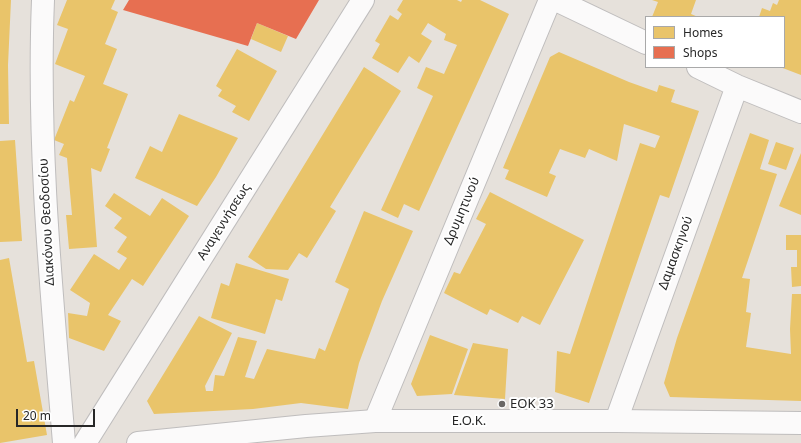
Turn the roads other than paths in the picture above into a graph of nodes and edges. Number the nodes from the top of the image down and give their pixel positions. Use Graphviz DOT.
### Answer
graph roads {
  1 [pos="43,0"];
  2 [pos="363,0"];
  3 [pos="550,0"];
  4 [pos="556,0"];
  5 [pos="645,42"];
  6 [pos="700,68"];
  7 [pos="737,86"];
  8 [pos="801,112"];
  9 [pos="375,421"];
  10 [pos="616,421"];
  11 [pos="801,423"];
  12 [pos="64,443"];
  13 [pos="85,443"];
  14 [pos="138,443"];
  1 -- 12 [label="street, Διακόνου Θεοδοσίου"];
  2 -- 13 [label="street, Αναγεννήσεως"];
  3 -- 9 [label="street, Δρυμητινού"];
  4 -- 5 [label="street"];
  6 -- 7 [label="street"];
  7 -- 8 [label="street"];
  7 -- 10 [label="street, Δαμασκηνού"];
  9 -- 10 [label="street, Ε.Ο.Κ."];
  9 -- 14 [label="street, Ε.Ο.Κ."];
  10 -- 11 [label="street, Ε.Ο.Κ."];
}
